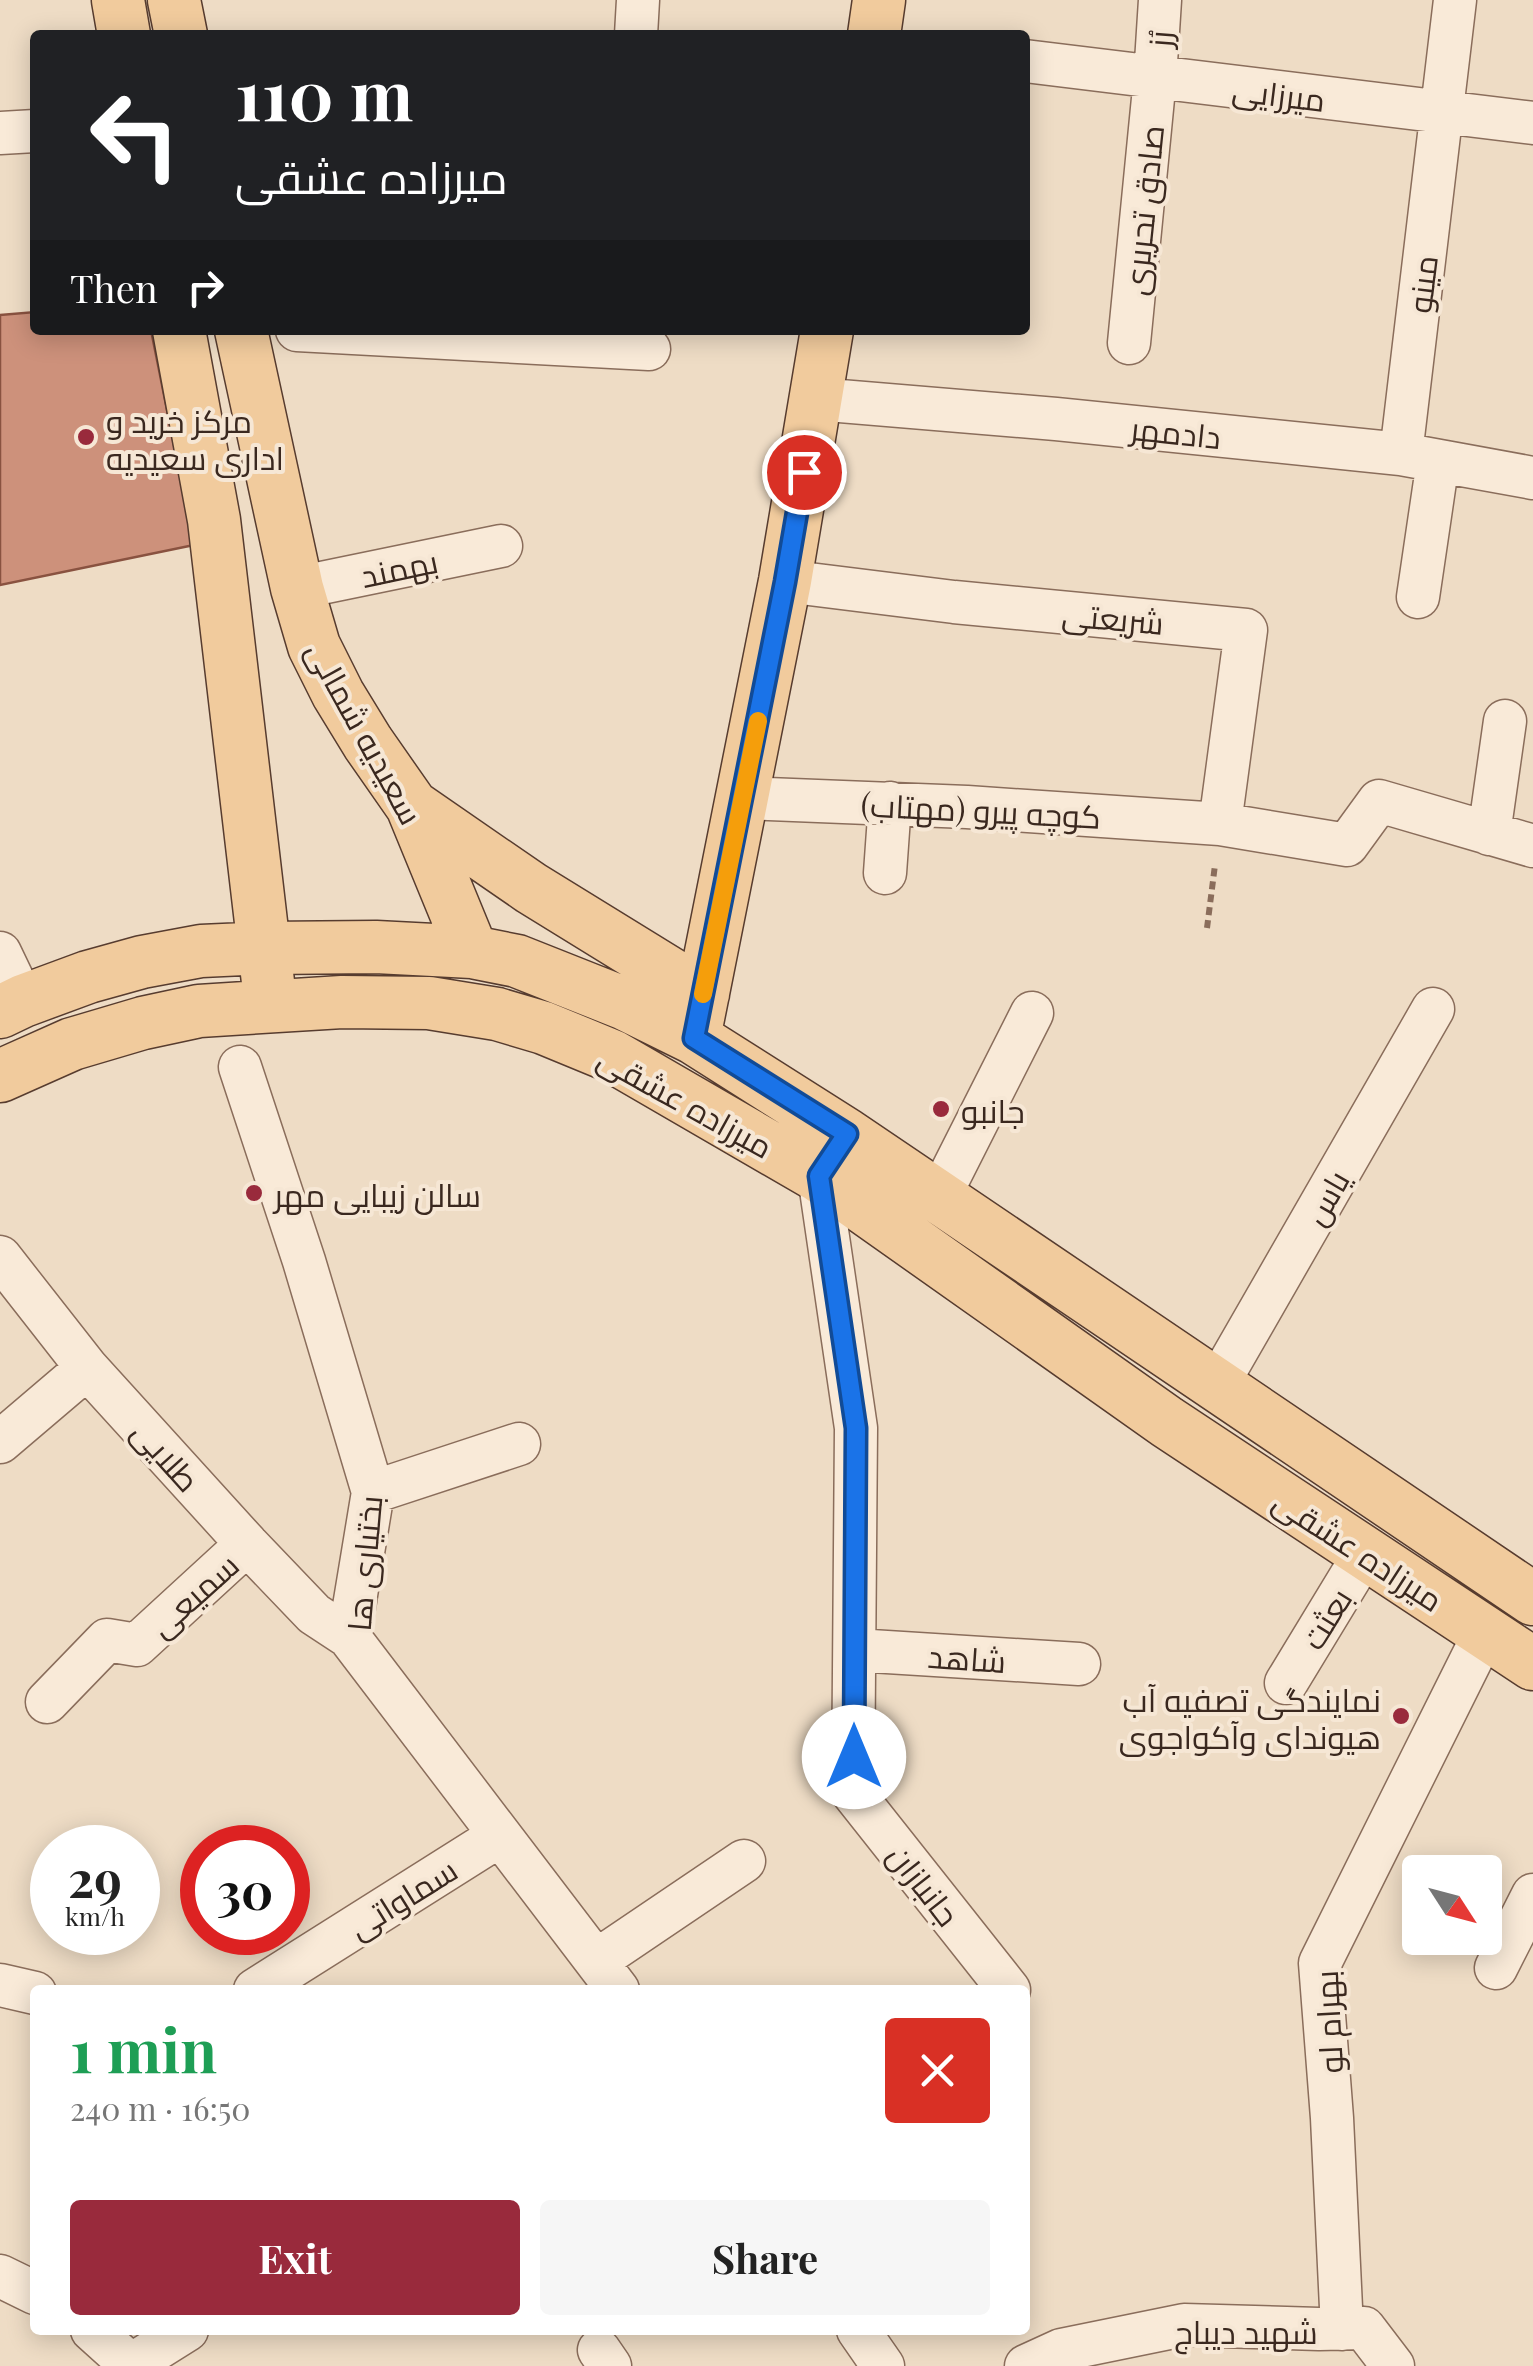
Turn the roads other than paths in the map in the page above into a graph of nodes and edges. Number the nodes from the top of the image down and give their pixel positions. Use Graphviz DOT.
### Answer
graph roads {
  1 [pos="118,0"];
  2 [pos="174,0"];
  3 [pos="638,0"];
  4 [pos="879,0"];
  5 [pos="1160,0"];
  6 [pos="1456,0"];
  7 [pos="123,30"];
  8 [pos="180,30"];
  9 [pos="636,30"];
  10 [pos="875,30"];
  11 [pos="1030,62"];
  12 [pos="1155,78"];
  13 [pos="1440,114"];
  14 [pos="1533,123"];
  15 [pos="30,132"];
  16 [pos="0,133"];
  17 [pos="194,335"];
  18 [pos="242,335"];
  19 [pos="390,335"];
  20 [pos="826,335"];
  21 [pos="1130,343"];
  22 [pos="649,349"];
  23 [pos="816,399"];
  24 [pos="1419,458"];
  25 [pos="1533,478"];
  26 [pos="501,546"];
  27 [pos="785,582"];
  28 [pos="297,588"];
  29 [pos="1418,597"];
  30 [pos="1506,720"];
  31 [pos="742,798"];
  32 [pos="890,803"];
  33 [pos="412,806"];
  34 [pos="1220,824"];
  35 [pos="1489,834"];
  36 [pos="1533,846"];
  37 [pos="886,873"];
  38 [pos="265,948"];
  39 [pos="472,952"];
  40 [pos="0,953"];
  41 [pos="12,1006"];
  42 [pos="270,1006"];
  43 [pos="1433,1009"];
  44 [pos="1032,1013"];
  45 [pos="698,1016"];
  46 [pos="240,1067"];
  47 [pos="0,1076"];
  48 [pos="833,1155"];
  49 [pos="939,1196"];
  50 [pos="0,1257"];
  51 [pos="87,1368"];
  52 [pos="1218,1385"];
  53 [pos="0,1442"];
  54 [pos="519,1444"];
  55 [pos="373,1492"];
  56 [pos="248,1544"];
  57 [pos="1366,1554"];
  58 [pos="1529,1585"];
  59 [pos="1484,1632"];
  60 [pos="350,1637"];
  61 [pos="854,1650"];
  62 [pos="1079,1664"];
  63 [pos="1533,1664"];
  64 [pos="1286,1683"];
  65 [pos="47,1702"];
  66 [pos="499,1836"];
  67 [pos="744,1861"];
  68 [pos="1533,1894"];
  69 [pos="1496,1968"];
  70 [pos="607,1975"];
  71 [pos="0,1985"];
  72 [pos="263,1985"];
  73 [pos="1005,1985"];
  74 [pos="30,1992"];
  75 [pos="0,2276"];
  76 [pos="30,2291"];
  77 [pos="1342,2330"];
  78 [pos="98,2335"];
  79 [pos="179,2335"];
  80 [pos="861,2335"];
  81 [pos="132,2366"];
  82 [pos="883,2366"];
  83 [pos="1026,2366"];
  84 [pos="1394,2366"];
  1 -- 7 [label="main road"];
  2 -- 8 [label="main road"];
  3 -- 9 [label="street"];
  4 -- 10 [label="main road"];
  5 -- 12 [label="street, رُز"];
  6 -- 13 [label="street, مینو"];
  11 -- 12 [label="street, میرزایی"];
  12 -- 13 [label="street, میرزایی"];
  12 -- 21 [label="street, صادق تحریری"];
  13 -- 14 [label="street, میرزایی"];
  13 -- 24 [label="street, مینو"];
  15 -- 16 [label="street"];
  17 -- 38 [label="main road"];
  18 -- 28 [label="main road, سعیدیه شمالی"];
  19 -- 22 [label="street"];
  20 -- 23 [label="main road"];
  23 -- 24 [label="street, دادمهر"];
  23 -- 27 [label="main road"];
  24 -- 25 [label="street, دادمهر"];
  24 -- 29 [label="street, مینو"];
  26 -- 28 [label="street, بهمند"];
  27 -- 31 [label="main road"];
  27 -- 34 [label="street, شریعتی"];
  28 -- 33 [label="main road, سعیدیه شمالی"];
  30 -- 35 [label="street"];
  31 -- 32 [label="street, کوچه پیرو (مهتاب)"];
  31 -- 45 [label="main road"];
  32 -- 34 [label="street, کوچه پیرو (مهتاب)"];
  32 -- 37 [label="street"];
  33 -- 39 [label="main road, سعیدیه شمالی"];
  33 -- 45 [label="main road"];
  34 -- 35 [label="street, کوچه پیرو (مهتاب)"];
  35 -- 36 [label="street"];
  38 -- 39 [label="main road, میرزاده عشقی"];
  38 -- 41 [label="main road, میرزاده عشقی"];
  38 -- 42 [label="main road"];
  39 -- 45 [label="main road, میرزاده عشقی"];
  40 -- 41 [label="street"];
  42 -- 47 [label="main road, میرزاده عشقی"];
  42 -- 48 [label="main road, میرزاده عشقی"];
  43 -- 52 [label="street, یاس"];
  44 -- 49 [label="street"];
  45 -- 48 [label="main road, میرزاده عشقی"];
  46 -- 55 [label="street, بختیاری ها"];
  48 -- 49 [label="main road, میرزاده عشقی"];
  48 -- 57 [label="main road, میرزاده عشقی"];
  48 -- 61 [label="street, جانبازان"];
  49 -- 52 [label="main road, میرزاده عشقی"];
  50 -- 51 [label="street, طلایی"];
  51 -- 53 [label="street"];
  51 -- 56 [label="street, طلایی"];
  52 -- 58 [label="main road, میرزاده عشقی"];
  54 -- 55 [label="street"];
  55 -- 60 [label="street, بختیاری ها"];
  56 -- 60 [label="street, طلایی"];
  56 -- 65 [label="street, سمیعی"];
  57 -- 59 [label="main road, میرزاده عشقی"];
  57 -- 64 [label="street, بعثت"];
  59 -- 63 [label="main road, میرزاده عشقی"];
  59 -- 77 [label="street, بهرام لو"];
  60 -- 66 [label="street, بختیاری ها"];
  61 -- 62 [label="street, شاهد"];
  61 -- 73 [label="street, جانبازان"];
  66 -- 70 [label="street, بختیاری ها"];
  66 -- 72 [label="street, سماواتی"];
  67 -- 70 [label="street"];
  68 -- 69 [label="street"];
  71 -- 74 [label="street"];
  75 -- 76 [label="street"];
  77 -- 83 [label="street, شهید دیباج"];
  77 -- 84 [label="street, شهید دیباج"];
  78 -- 81 [label="street"];
  79 -- 81 [label="street"];
  80 -- 82 [label="street"];
}
